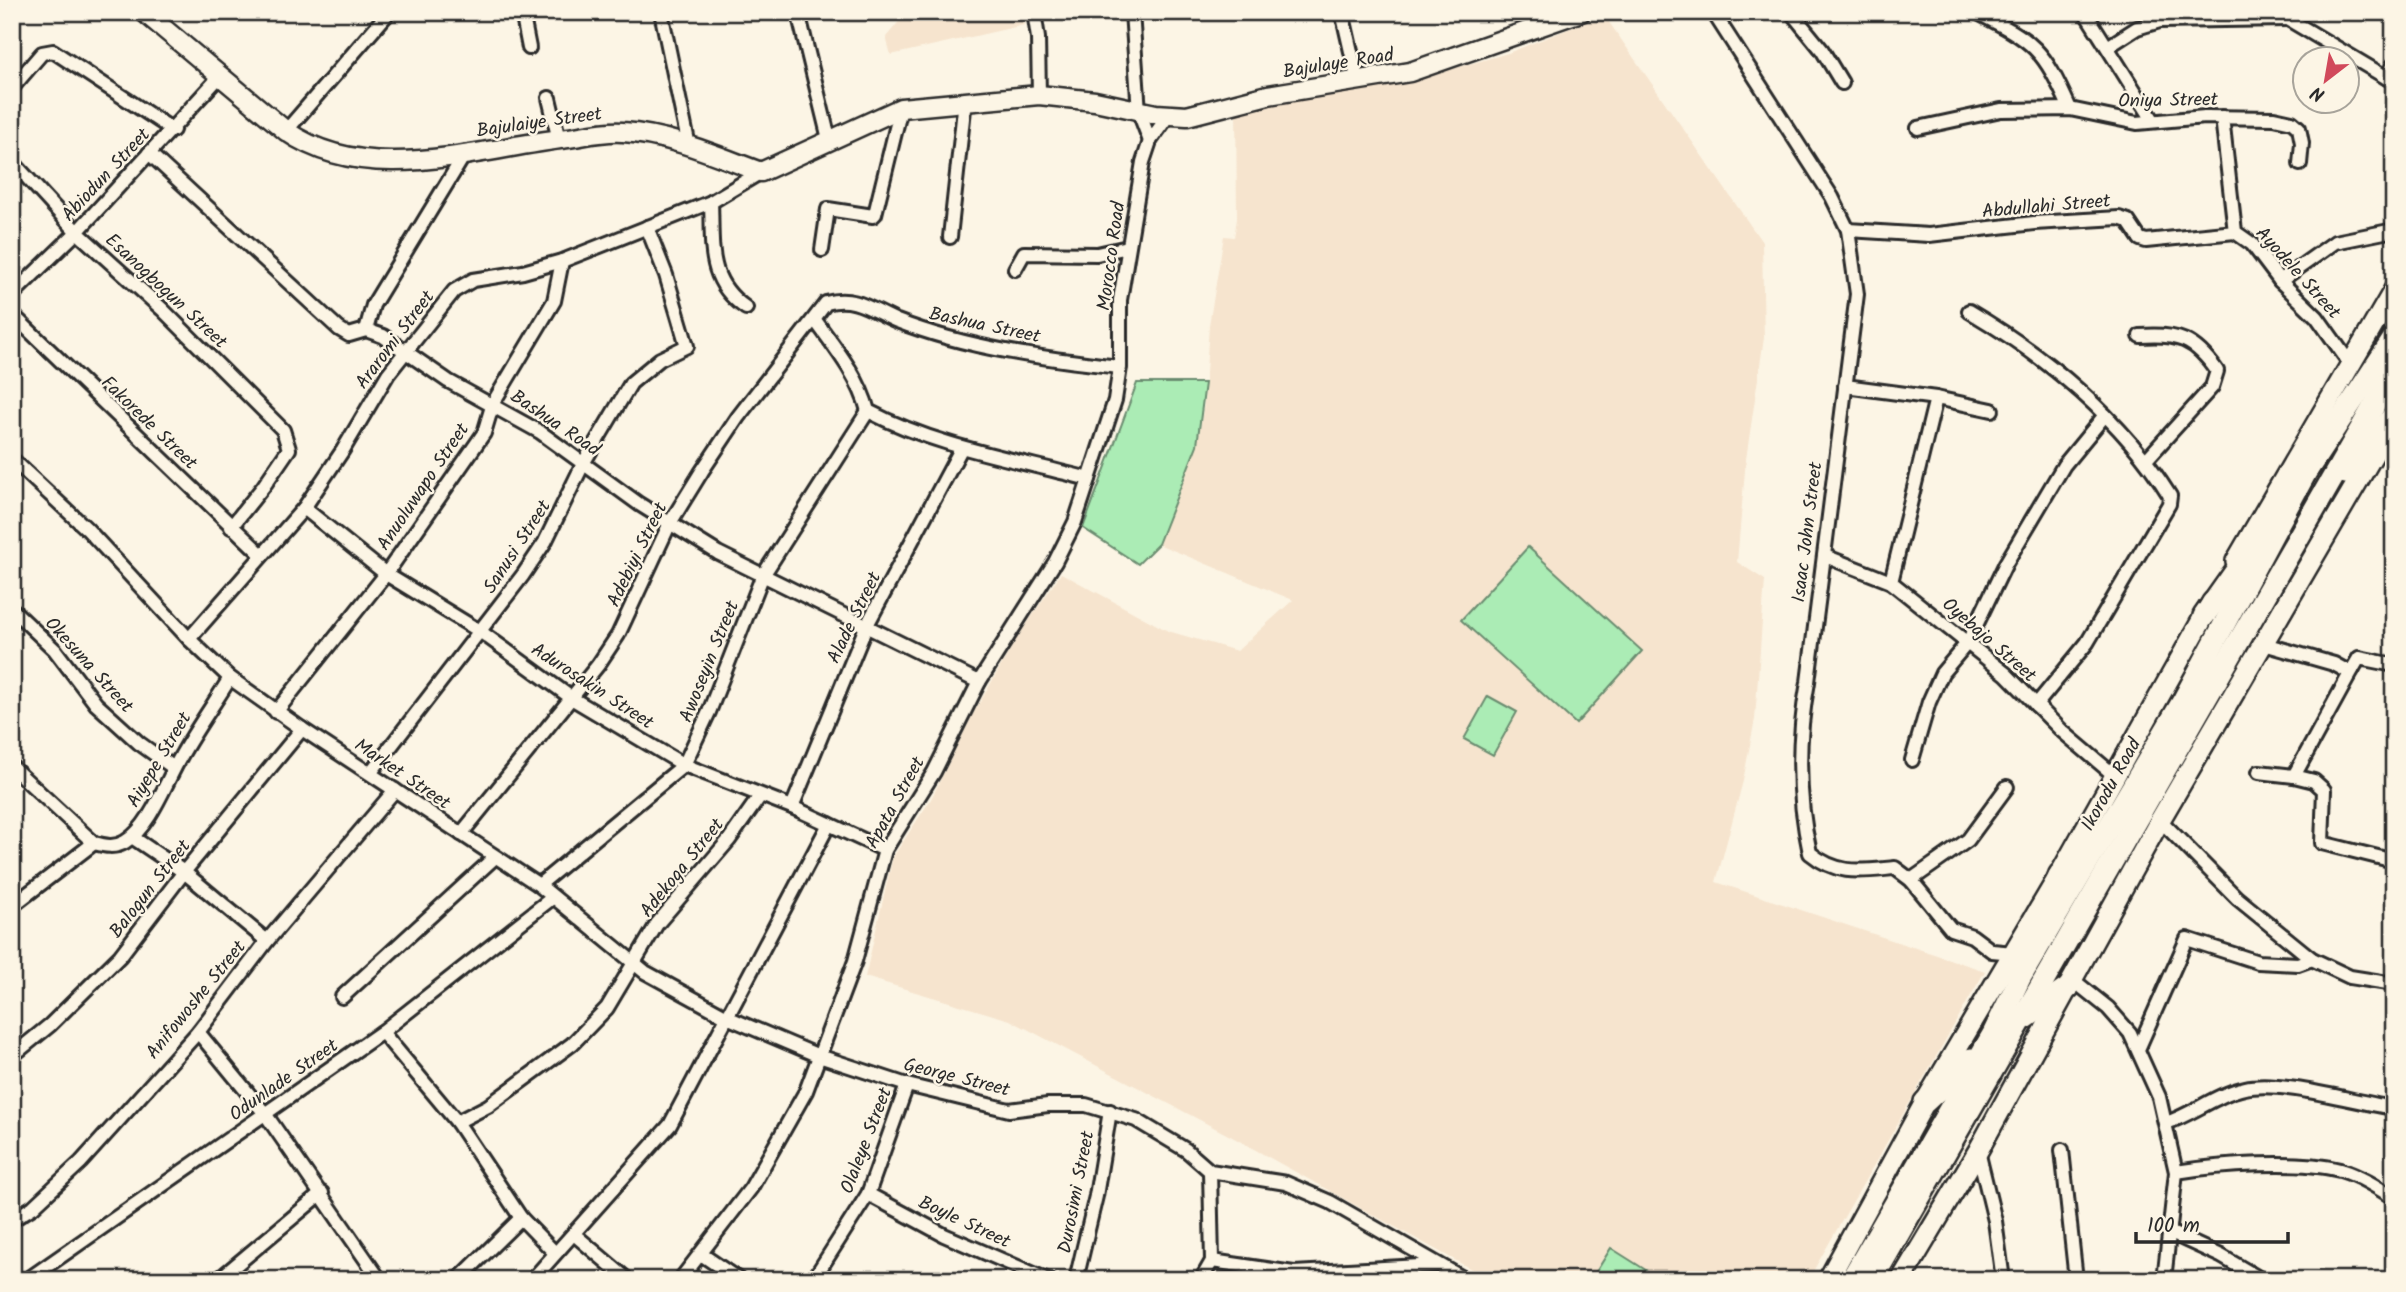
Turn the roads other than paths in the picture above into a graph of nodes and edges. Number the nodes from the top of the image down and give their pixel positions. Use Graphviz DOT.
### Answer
graph roads {
  1 [pos="144,12"];
  2 [pos="389,12"];
  3 [pos="522,12"];
  4 [pos="661,12"];
  5 [pos="798,12"];
  6 [pos="1034,12"];
  7 [pos="1132,12"];
  8 [pos="1342,12"];
  9 [pos="1580,12"];
  10 [pos="1713,12"];
  11 [pos="1791,12"];
  12 [pos="1976,12"];
  13 [pos="2085,12"];
  14 [pos="2282,15"];
  15 [pos="2109,46"];
  16 [pos="529,48"];
  17 [pos="2394,64"];
  18 [pos="221,75"];
  19 [pos="1357,78"];
  20 [pos="2390,80"];
  21 [pos="1842,83"];
  22 [pos="12,88"];
  23 [pos="1039,95"];
  24 [pos="549,98"];
  25 [pos="965,100"];
  26 [pos="901,108"];
  27 [pos="2070,109"];
  28 [pos="1139,112"];
  29 [pos="1168,116"];
  30 [pos="2222,117"];
  31 [pos="2153,120"];
  32 [pos="1918,128"];
  33 [pos="173,130"];
  34 [pos="286,131"];
  35 [pos="829,139"];
  36 [pos="559,140"];
  37 [pos="1150,141"];
  38 [pos="690,146"];
  39 [pos="466,152"];
  40 [pos="149,153"];
  41 [pos="12,161"];
  42 [pos="2300,164"];
  43 [pos="761,172"];
  44 [pos="711,202"];
  45 [pos="647,227"];
  46 [pos="1848,230"];
  47 [pos="2394,230"];
  48 [pos="77,232"];
  49 [pos="2235,232"];
  50 [pos="950,237"];
  51 [pos="1128,247"];
  52 [pos="822,250"];
  53 [pos="562,261"];
  54 [pos="1015,269"];
  55 [pos="2280,281"];
  56 [pos="2394,290"];
  57 [pos="12,295"];
  58 [pos="848,299"];
  59 [pos="746,308"];
  60 [pos="1969,311"];
  61 [pos="12,314"];
  62 [pos="815,320"];
  63 [pos="366,330"];
  64 [pos="2140,336"];
  65 [pos="2394,338"];
  66 [pos="406,353"];
  67 [pos="2351,365"];
  68 [pos="2394,371"];
  69 [pos="1119,372"];
  70 [pos="1845,386"];
  71 [pos="1936,398"];
  72 [pos="493,403"];
  73 [pos="1992,410"];
  74 [pos="868,411"];
  75 [pos="2105,415"];
  76 [pos="2394,417"];
  77 [pos="961,449"];
  78 [pos="12,459"];
  79 [pos="2146,460"];
  80 [pos="584,462"];
  81 [pos="2306,472"];
  82 [pos="1089,480"];
  83 [pos="304,508"];
  84 [pos="2307,517"];
  85 [pos="670,523"];
  86 [pos="231,527"];
  87 [pos="262,555"];
  88 [pos="1825,556"];
  89 [pos="386,574"];
  90 [pos="762,577"];
  91 [pos="1891,582"];
  92 [pos="12,610"];
  93 [pos="2204,616"];
  94 [pos="866,627"];
  95 [pos="481,632"];
  96 [pos="189,639"];
  97 [pos="1968,642"];
  98 [pos="2264,644"];
  99 [pos="2394,665"];
  100 [pos="2353,670"];
  101 [pos="230,678"];
  102 [pos="979,682"];
  103 [pos="573,699"];
  104 [pos="2036,705"];
  105 [pos="276,712"];
  106 [pos="302,729"];
  107 [pos="1912,760"];
  108 [pos="684,765"];
  109 [pos="13,768"];
  110 [pos="174,768"];
  111 [pos="371,772"];
  112 [pos="2259,772"];
  113 [pos="2115,776"];
  114 [pos="2294,776"];
  115 [pos="2007,787"];
  116 [pos="395,790"];
  117 [pos="760,796"];
  118 [pos="792,807"];
  119 [pos="2160,820"];
  120 [pos="829,824"];
  121 [pos="461,834"];
  122 [pos="132,837"];
  123 [pos="94,842"];
  124 [pos="886,850"];
  125 [pos="495,857"];
  126 [pos="2394,861"];
  127 [pos="184,872"];
  128 [pos="2060,874"];
  129 [pos="1911,880"];
  130 [pos="539,885"];
  131 [pos="552,898"];
  132 [pos="12,906"];
  133 [pos="267,941"];
  134 [pos="2014,953"];
  135 [pos="2312,959"];
  136 [pos="635,965"];
  137 [pos="2020,978"];
  138 [pos="2070,984"];
  139 [pos="2394,984"];
  140 [pos="342,997"];
  141 [pos="729,1018"];
  142 [pos="2021,1021"];
  143 [pos="198,1032"];
  144 [pos="382,1032"];
  145 [pos="1993,1034"];
  146 [pos="2139,1047"];
  147 [pos="12,1056"];
  148 [pos="819,1056"];
  149 [pos="907,1084"];
  150 [pos="1925,1102"];
  151 [pos="2394,1108"];
  152 [pos="1110,1111"];
  153 [pos="266,1115"];
  154 [pos="457,1122"];
  155 [pos="2166,1123"];
  156 [pos="2062,1150"];
  157 [pos="1978,1151"];
  158 [pos="1210,1171"];
  159 [pos="2176,1172"];
  160 [pos="322,1193"];
  161 [pos="868,1194"];
  162 [pos="2394,1198"];
  163 [pos="521,1218"];
  164 [pos="12,1220"];
  165 [pos="2171,1233"];
  166 [pos="575,1235"];
  167 [pos="555,1253"];
  168 [pos="701,1254"];
  169 [pos="1212,1261"];
  170 [pos="1438,1265"];
  171 [pos="817,1278"];
  172 [pos="378,1279"];
  173 [pos="27,1280"];
  174 [pos="218,1280"];
  175 [pos="458,1280"];
  176 [pos="531,1280"];
  177 [pos="628,1280"];
  178 [pos="680,1280"];
  179 [pos="739,1280"];
  180 [pos="1048,1280"];
  181 [pos="1076,1280"];
  182 [pos="1201,1280"];
  183 [pos="1466,1280"];
  184 [pos="1828,1280"];
  185 [pos="1851,1280"];
  186 [pos="1872,1280"];
  187 [pos="1901,1280"];
  188 [pos="2003,1280"];
  189 [pos="2076,1280"];
  190 [pos="2164,1280"];
  191 [pos="2262,1280"];
  1 -- 18 [label="street, Bajulaiye Street"];
  2 -- 34 [label="street"];
  3 -- 16 [label="street"];
  4 -- 38 [label="street"];
  5 -- 35 [label="street"];
  6 -- 23 [label="street"];
  7 -- 28 [label="street"];
  8 -- 19 [label="street"];
  9 -- 19 [label="street, Bajulaye Road"];
  10 -- 46 [label="street, Isaac John Street"];
  11 -- 21 [label="street"];
  12 -- 27 [label="street"];
  13 -- 15 [label="street"];
  14 -- 15 [label="street"];
  14 -- 20 [label="street"];
  15 -- 31 [label="street"];
  17 -- 20 [label="street"];
  18 -- 33 [label="street, Abiodun Street"];
  18 -- 34 [label="street, Bajulaiye Street"];
  19 -- 29 [label="street, Bajulaye Road"];
  22 -- 33 [label="street"];
  23 -- 25 [label="street"];
  23 -- 28 [label="street, Bajulaye Road"];
  24 -- 36 [label="street"];
  25 -- 26 [label="street"];
  25 -- 50 [label="street"];
  26 -- 35 [label="street"];
  26 -- 52 [label="street"];
  27 -- 31 [label="street, Oniya Street"];
  27 -- 32 [label="street, Oniya Street"];
  28 -- 29 [label="street, Bajulaye Road"];
  28 -- 37 [label="street"];
  29 -- 37 [label="street, Morocco Road"];
  30 -- 31 [label="street, Oniya Street"];
  30 -- 42 [label="street, Oniya Street"];
  30 -- 49 [label="street, Ayodele Street"];
  33 -- 40 [label="street, Abiodun Street"];
  34 -- 39 [label="street, Bajulaiye Street"];
  35 -- 43 [label="street"];
  36 -- 38 [label="street, Bajulaiye Street"];
  36 -- 39 [label="street, Bajulaiye Street"];
  37 -- 51 [label="street, Morocco Road"];
  38 -- 43 [label="street, Bajulaiye Street"];
  39 -- 63 [label="street"];
  40 -- 48 [label="street, Abiodun Street"];
  40 -- 63 [label="street, Bashua Road"];
  41 -- 48 [label="street, Esanogbogun Street"];
  43 -- 44 [label="street, Araromi Street"];
  44 -- 45 [label="street, Araromi Street"];
  44 -- 59 [label="street"];
  45 -- 53 [label="street, Araromi Street"];
  45 -- 80 [label="street, Sanusi Street"];
  46 -- 49 [label="street, Abdullahi Street"];
  46 -- 70 [label="street, Isaac John Street"];
  47 -- 55 [label="street"];
  48 -- 57 [label="street, Abiodun Street"];
  48 -- 86 [label="street, Esanogbogun Street"];
  49 -- 55 [label="street, Ayodele Street"];
  51 -- 54 [label="street"];
  51 -- 69 [label="street, Morocco Road"];
  53 -- 66 [label="street, Araromi Street"];
  53 -- 72 [label="street, Anuoluwapo Street"];
  55 -- 67 [label="street, Ayodele Street"];
  56 -- 67 [label="main road, Ikorodu Road"];
  58 -- 62 [label="street, Adebiyi Street"];
  58 -- 69 [label="street, Bashua Street"];
  60 -- 75 [label="street"];
  61 -- 86 [label="street, Fakorede Street"];
  62 -- 74 [label="street"];
  62 -- 85 [label="street, Adebiyi Street"];
  63 -- 66 [label="street, Bashua Road"];
  64 -- 79 [label="street"];
  65 -- 81 [label="highway, Ikorodu Road"];
  66 -- 72 [label="street, Bashua Road"];
  66 -- 83 [label="street, Araromi Street"];
  67 -- 93 [label="main road, Ikorodu Road"];
  68 -- 84 [label="highway, Ikorodu Road"];
  69 -- 82 [label="street, Apata Street"];
  70 -- 71 [label="street"];
  70 -- 88 [label="street, Isaac John Street"];
  71 -- 73 [label="street"];
  71 -- 91 [label="street"];
  72 -- 80 [label="street, Bashua Road"];
  72 -- 89 [label="street, Anuoluwapo Street"];
  74 -- 77 [label="street"];
  74 -- 90 [label="street, Awoseyin Street"];
  75 -- 79 [label="street"];
  75 -- 97 [label="street"];
  76 -- 84 [label="highway"];
  76 -- 98 [label="main road"];
  77 -- 82 [label="street"];
  77 -- 94 [label="street, Alade Street"];
  78 -- 96 [label="street, Market Street"];
  79 -- 104 [label="street"];
  80 -- 85 [label="street, Bashua Road"];
  80 -- 95 [label="street, Sanusi Street"];
  81 -- 93 [label="highway"];
  81 -- 137 [label="highway, Ikorodu Road"];
  82 -- 102 [label="street, Apata Street"];
  83 -- 87 [label="street, Araromi Street"];
  83 -- 89 [label="street, Adurosakin Street"];
  84 -- 142 [label="highway, Ikorodu Road"];
  85 -- 90 [label="street, Bashua Road"];
  85 -- 103 [label="street, Adebiyi Street"];
  86 -- 87 [label="street, Fakorede Street"];
  87 -- 96 [label="street, Araromi Street"];
  88 -- 91 [label="street, Oyebajo Street"];
  88 -- 129 [label="street, Isaac John Street"];
  89 -- 95 [label="street, Adurosakin Street"];
  89 -- 105 [label="street, Anuoluwapo Street"];
  90 -- 94 [label="street, Bashua Road"];
  90 -- 108 [label="street, Awoseyin Street"];
  91 -- 97 [label="street, Oyebajo Street"];
  92 -- 110 [label="street, Okesuna Street"];
  93 -- 113 [label="main road, Ikorodu Road"];
  94 -- 102 [label="street, Bashua Road"];
  94 -- 118 [label="street, Alade Street"];
  95 -- 103 [label="street, Adurosakin Street"];
  95 -- 111 [label="street, Sanusi Street"];
  96 -- 101 [label="street, Market Street"];
  97 -- 104 [label="street, Oyebajo Street"];
  97 -- 107 [label="street"];
  98 -- 100 [label="street"];
  98 -- 119 [label="main road"];
  99 -- 100 [label="street"];
  100 -- 114 [label="street"];
  101 -- 105 [label="street, Market Street"];
  101 -- 110 [label="street, Aiyepe Street"];
  102 -- 124 [label="street, Apata Street"];
  103 -- 108 [label="street, Adurosakin Street"];
  103 -- 121 [label="street, Adebiyi Street"];
  104 -- 113 [label="street, Oyebajo Street"];
  105 -- 106 [label="street, Market Street"];
  106 -- 111 [label="street, Market Street"];
  106 -- 127 [label="street, Balogun Street"];
  108 -- 117 [label="street, Adurosakin Street"];
  108 -- 130 [label="street, Awoseyin Street"];
  109 -- 123 [label="street"];
  110 -- 122 [label="street, Aiyepe Street"];
  111 -- 116 [label="street, Market Street"];
  112 -- 114 [label="street"];
  113 -- 128 [label="main road, Ikorodu Road"];
  114 -- 126 [label="street"];
  115 -- 129 [label="street"];
  116 -- 121 [label="street, Market Street"];
  116 -- 133 [label="street, Anifowoshe Street"];
  117 -- 118 [label="street, Adurosakin Street"];
  117 -- 136 [label="street, Adekoga Street"];
  118 -- 120 [label="street, Adurosakin Street"];
  119 -- 135 [label="street"];
  119 -- 138 [label="main road"];
  120 -- 124 [label="street, Adurosakin Street"];
  120 -- 141 [label="street"];
  121 -- 125 [label="street, Market Street"];
  122 -- 123 [label="street, Aiyepe Street"];
  122 -- 127 [label="street"];
  123 -- 132 [label="street"];
  124 -- 148 [label="street, Apata Street"];
  125 -- 130 [label="street, Market Street"];
  125 -- 140 [label="street"];
  127 -- 133 [label="street"];
  127 -- 147 [label="street, Balogun Street"];
  128 -- 134 [label="main road, Ikorodu Road"];
  128 -- 137 [label="highway"];
  129 -- 134 [label="street"];
  130 -- 131 [label="street, Market Street"];
  131 -- 136 [label="street, Market Street"];
  131 -- 144 [label="street, Odunlade Street"];
  133 -- 143 [label="street, Anifowoshe Street"];
  134 -- 150 [label="main road, Ikorodu Road"];
  135 -- 139 [label="street"];
  135 -- 146 [label="street"];
  136 -- 141 [label="street, Market Street"];
  136 -- 154 [label="street, Adekoga Street"];
  137 -- 145 [label="highway, Ikorodu Road"];
  138 -- 142 [label="highway"];
  138 -- 146 [label="street"];
  138 -- 157 [label="main road"];
  141 -- 148 [label="street, Market Street"];
  141 -- 166 [label="street"];
  142 -- 186 [label="highway, Ikorodu Road"];
  143 -- 153 [label="street"];
  143 -- 164 [label="street, Anifowoshe Street"];
  144 -- 153 [label="street, Odunlade Street"];
  144 -- 154 [label="street"];
  145 -- 150 [label="highway"];
  145 -- 185 [label="highway, Ikorodu Road"];
  146 -- 155 [label="street"];
  148 -- 149 [label="street, George Street"];
  148 -- 168 [label="street, Apata Street"];
  149 -- 152 [label="street, George Street"];
  149 -- 161 [label="street, Olaleye Street"];
  150 -- 184 [label="main road, Ikorodu Road"];
  151 -- 155 [label="street"];
  152 -- 158 [label="street, George Street"];
  152 -- 181 [label="street, Durosimi Street"];
  153 -- 160 [label="street"];
  153 -- 173 [label="street, Odunlade Street"];
  154 -- 163 [label="street"];
  155 -- 159 [label="street"];
  156 -- 189 [label="street"];
  157 -- 187 [label="main road"];
  157 -- 188 [label="street"];
  158 -- 169 [label="street"];
  158 -- 170 [label="street, George Street"];
  159 -- 162 [label="street"];
  159 -- 165 [label="street"];
  160 -- 172 [label="street"];
  160 -- 174 [label="street"];
  161 -- 171 [label="street, Olaleye Street"];
  161 -- 180 [label="street, Boyle Street"];
  163 -- 167 [label="street"];
  163 -- 175 [label="street"];
  165 -- 190 [label="street"];
  165 -- 191 [label="street"];
  166 -- 167 [label="street"];
  166 -- 177 [label="street"];
  167 -- 176 [label="street"];
  168 -- 178 [label="street, Apata Street"];
  168 -- 179 [label="street"];
  169 -- 170 [label="street"];
  169 -- 182 [label="street"];
  170 -- 183 [label="street, George Street"];
}
